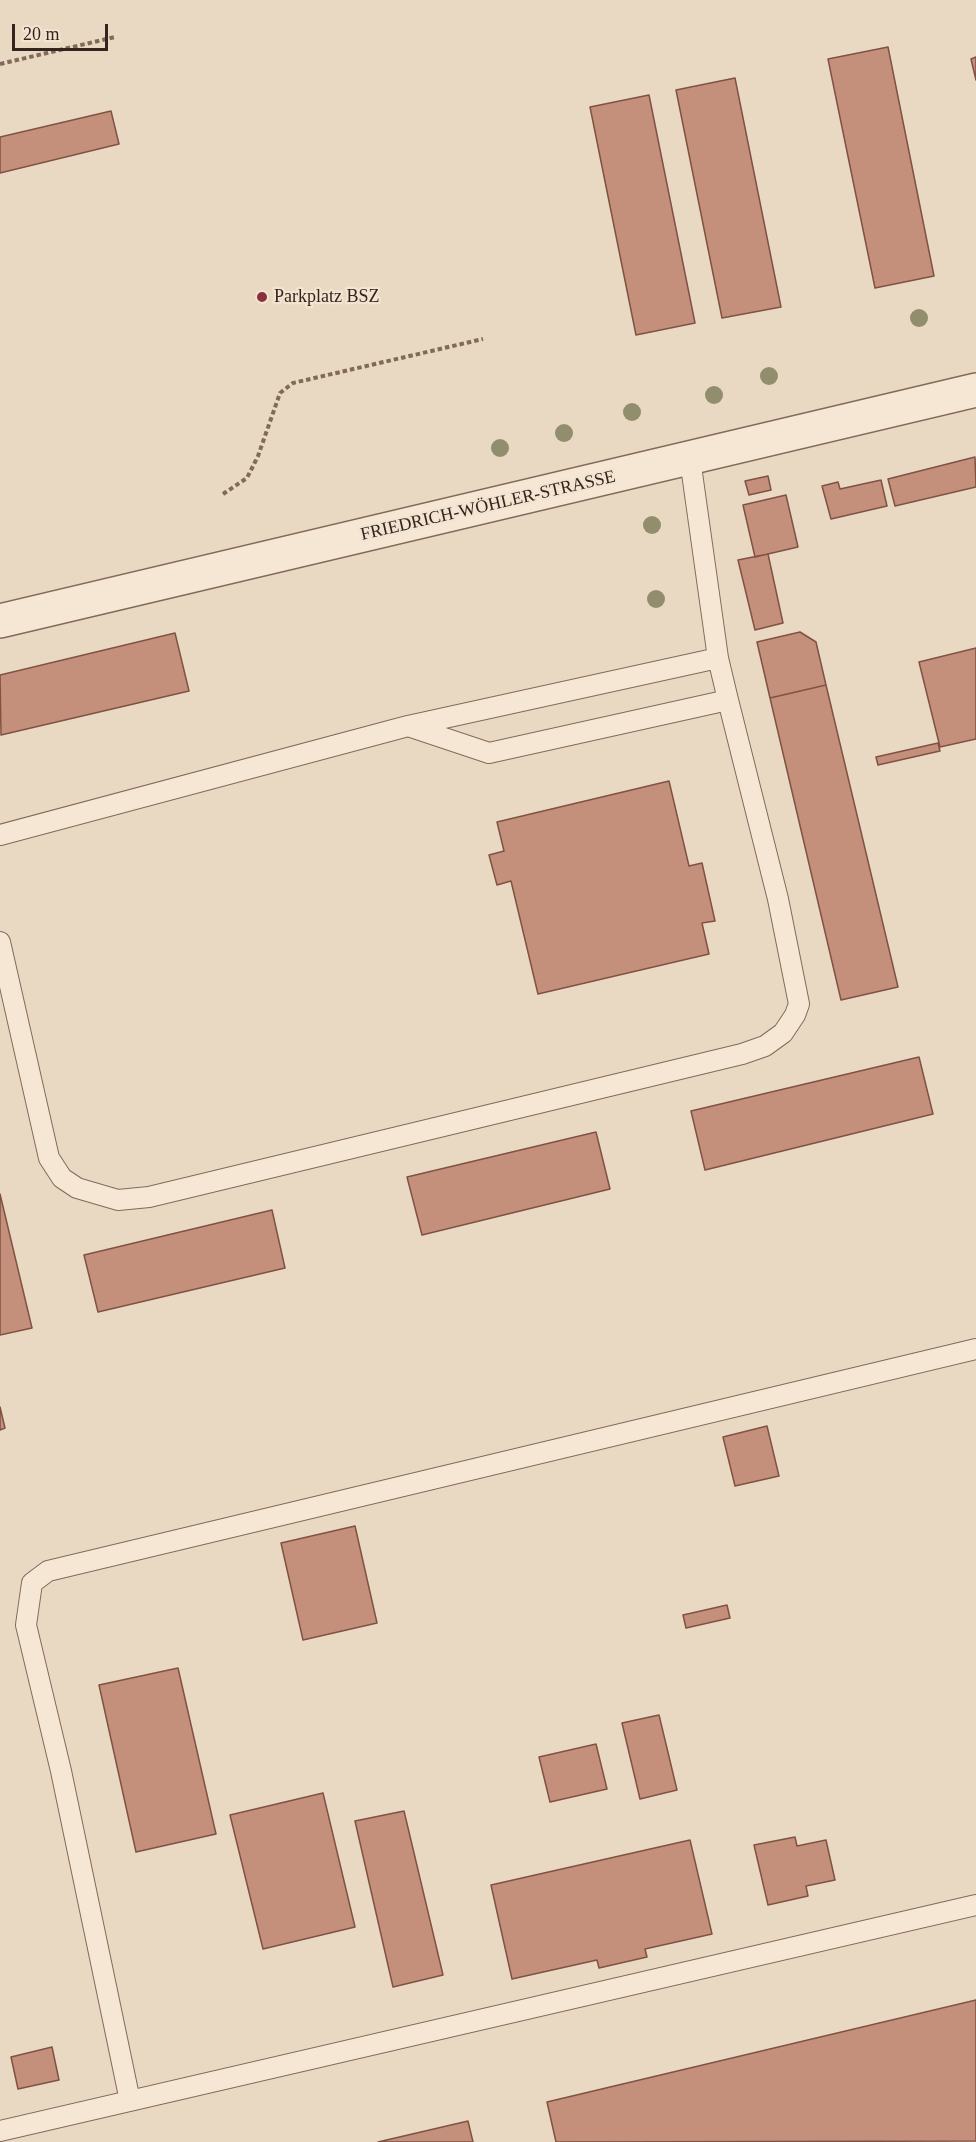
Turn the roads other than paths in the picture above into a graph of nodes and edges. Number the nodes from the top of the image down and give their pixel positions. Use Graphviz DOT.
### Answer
graph roads {
  1 [pos="976,390"];
  2 [pos="690,459"];
  3 [pos="0,621"];
  4 [pos="718,658"];
  5 [pos="728,700"];
  6 [pos="408,726"];
  7 [pos="0,835"];
  8 [pos="0,942"];
  9 [pos="976,1349"];
  10 [pos="976,1905"];
  11 [pos="130,2101"];
  12 [pos="0,2131"];
  1 -- 2 [label="street, FRIEDRICH-WÖHLER-STRASSE"];
  2 -- 3 [label="street, FRIEDRICH-WÖHLER-STRASSE"];
  2 -- 4 [label="lane"];
  4 -- 5 [label="lane"];
  4 -- 6 [label="lane"];
  5 -- 6 [label="lane"];
  5 -- 8 [label="lane"];
  6 -- 7 [label="lane"];
  9 -- 11 [label="lane"];
  10 -- 11 [label="lane"];
  11 -- 12 [label="lane"];
}
